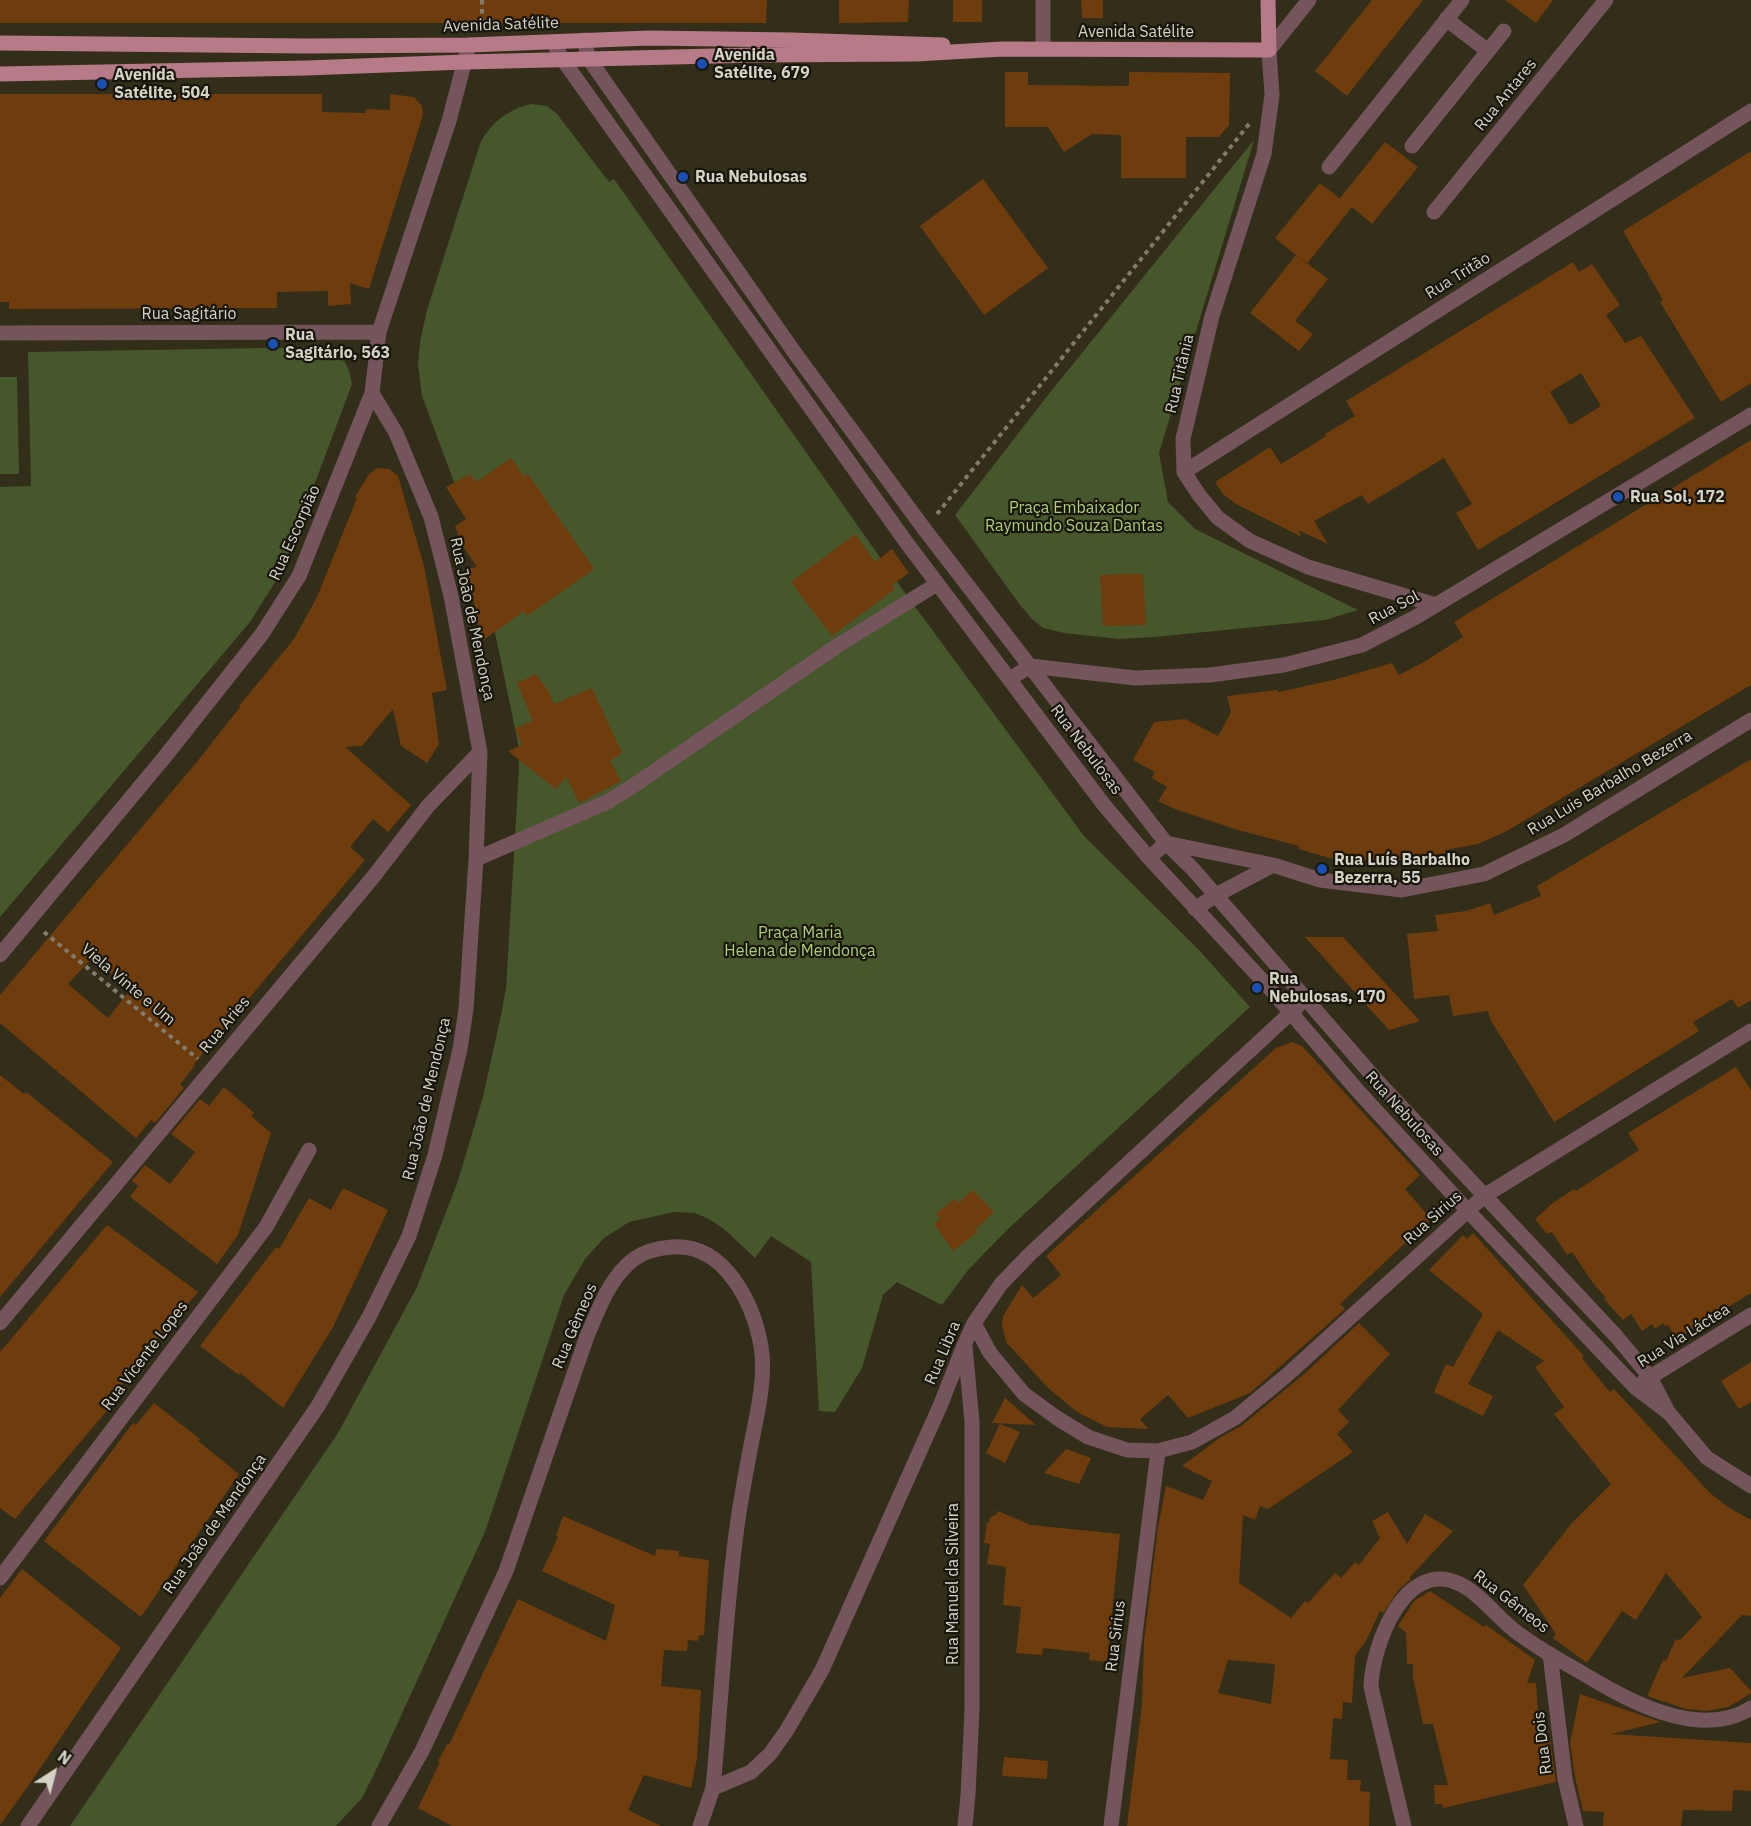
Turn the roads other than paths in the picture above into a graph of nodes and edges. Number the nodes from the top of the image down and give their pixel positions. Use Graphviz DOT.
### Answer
graph roads {
  1 [pos="1043,0"];
  2 [pos="1269,0"];
  3 [pos="1309,0"];
  4 [pos="1462,0"];
  5 [pos="1606,0"];
  6 [pos="1446,19"];
  7 [pos="1504,32"];
  8 [pos="584,40"];
  9 [pos="553,42"];
  10 [pos="0,43"];
  11 [pos="476,45"];
  12 [pos="1003,49"];
  13 [pos="1043,49"];
  14 [pos="1269,50"];
  15 [pos="1488,51"];
  16 [pos="589,59"];
  17 [pos="563,60"];
  18 [pos="465,62"];
  19 [pos="0,74"];
  20 [pos="1751,111"];
  21 [pos="1412,146"];
  22 [pos="1329,167"];
  23 [pos="1434,212"];
  24 [pos="379,332"];
  25 [pos="0,333"];
  26 [pos="372,393"];
  27 [pos="1751,415"];
  28 [pos="1184,472"];
  29 [pos="937,584"];
  30 [pos="1436,605"];
  31 [pos="1030,666"];
  32 [pos="1010,679"];
  33 [pos="1751,720"];
  34 [pos="480,752"];
  35 [pos="1166,843"];
  36 [pos="476,858"];
  37 [pos="1149,858"];
  38 [pos="1273,865"];
  39 [pos="1216,895"];
  40 [pos="1195,909"];
  41 [pos="0,955"];
  42 [pos="1306,998"];
  43 [pos="1291,1013"];
  44 [pos="1751,1032"];
  45 [pos="309,1150"];
  46 [pos="1484,1196"];
  47 [pos="1468,1211"];
  48 [pos="1751,1315"];
  49 [pos="0,1323"];
  50 [pos="974,1323"];
  51 [pos="965,1343"];
  52 [pos="1650,1377"];
  53 [pos="1636,1388"];
  54 [pos="1669,1413"];
  55 [pos="1158,1451"];
  56 [pos="1751,1486"];
  57 [pos="0,1578"];
  58 [pos="1550,1654"];
  59 [pos="1751,1708"];
  60 [pos="713,1788"];
  61 [pos="28,1826"];
  62 [pos="379,1826"];
  63 [pos="700,1826"];
  64 [pos="965,1826"];
  65 [pos="1111,1826"];
  66 [pos="1404,1826"];
  67 [pos="1575,1826"];
  1 -- 13 [label="street"];
  2 -- 14 [label="main road, Rua Titânia"];
  3 -- 14 [label="street"];
  4 -- 6 [label="street"];
  5 -- 23 [label="street, Rua Antares"];
  6 -- 15 [label="street"];
  6 -- 22 [label="street"];
  7 -- 15 [label="street"];
  8 -- 9 [label="main road, Avenida Satélite"];
  8 -- 12 [label="main road, Avenida Satélite"];
  8 -- 16 [label="street, Rua Nebulosas"];
  9 -- 11 [label="main road, Avenida Satélite"];
  9 -- 17 [label="street, Rua Nebulosas"];
  10 -- 11 [label="main road, Avenida Satélite"];
  11 -- 18 [label="street, Rua Escorpião"];
  12 -- 13 [label="main road, Avenida Satélite"];
  12 -- 16 [label="main road, Avenida Satélite"];
  13 -- 14 [label="main road, Avenida Satélite"];
  14 -- 28 [label="street, Rua Titânia"];
  15 -- 21 [label="street"];
  16 -- 17 [label="main road, Avenida Satélite"];
  16 -- 31 [label="street, Rua Nebulosas"];
  17 -- 18 [label="main road, Avenida Satélite"];
  17 -- 29 [label="street, Rua Nebulosas"];
  18 -- 19 [label="main road, Avenida Satélite"];
  18 -- 24 [label="street, Rua Escorpião"];
  20 -- 28 [label="street, Rua Tritão"];
  24 -- 25 [label="street, Rua Sagitário"];
  24 -- 26 [label="street, Rua Escorpião"];
  26 -- 34 [label="street, Rua João de Mendonça"];
  26 -- 41 [label="street, Rua Escorpião"];
  27 -- 30 [label="street, Rua Sol"];
  28 -- 30 [label="street"];
  29 -- 32 [label="street, Rua Nebulosas"];
  29 -- 36 [label="street"];
  30 -- 31 [label="street, Rua Sol"];
  31 -- 32 [label="street"];
  31 -- 35 [label="street, Rua Nebulosas"];
  32 -- 37 [label="street, Rua Nebulosas"];
  33 -- 38 [label="street, Rua Luis Barbalho Bezerra"];
  34 -- 36 [label="street, Rua João de Mendonça"];
  34 -- 49 [label="street, Rua Aries"];
  35 -- 37 [label="street"];
  35 -- 38 [label="street, Rua Luis Barbalho Bezerra"];
  35 -- 39 [label="street, Rua Nebulosas"];
  36 -- 61 [label="street, Rua João de Mendonça"];
  37 -- 40 [label="street, Rua Nebulosas"];
  38 -- 39 [label="street"];
  39 -- 40 [label="street"];
  39 -- 42 [label="street, Rua Nebulosas"];
  40 -- 43 [label="street, Rua Nebulosas"];
  42 -- 43 [label="street, Rua Libra"];
  42 -- 46 [label="street, Rua Nebulosas"];
  43 -- 47 [label="street, Rua Nebulosas"];
  43 -- 50 [label="street, Rua Libra"];
  44 -- 46 [label="street, Rua Sirius"];
  45 -- 57 [label="street, Rua Vicente Lopes"];
  46 -- 47 [label="street, Rua Sirius"];
  46 -- 52 [label="street, Rua Nebulosas"];
  47 -- 53 [label="street, Rua Nebulosas"];
  47 -- 55 [label="street, Rua Sirius"];
  48 -- 52 [label="street, Rua Via Láctea"];
  50 -- 51 [label="street, Rua Libra"];
  50 -- 55 [label="street, Rua Sirius"];
  51 -- 60 [label="street, Rua Libra"];
  51 -- 64 [label="street, Rua Manuel da Silveira"];
  52 -- 53 [label="street, Rua Via Láctea"];
  52 -- 54 [label="street, Rua Nebulosas"];
  53 -- 54 [label="street, Rua Nebulosas"];
  54 -- 56 [label="street, Rua Nebulosas"];
  55 -- 65 [label="street, Rua Sirius"];
  58 -- 59 [label="street, Rua Gêmeos"];
  58 -- 66 [label="street, Rua Gêmeos"];
  58 -- 67 [label="street, Rua Dois"];
  60 -- 62 [label="street, Rua Gêmeos"];
  60 -- 63 [label="street, Rua Gêmeos"];
}
